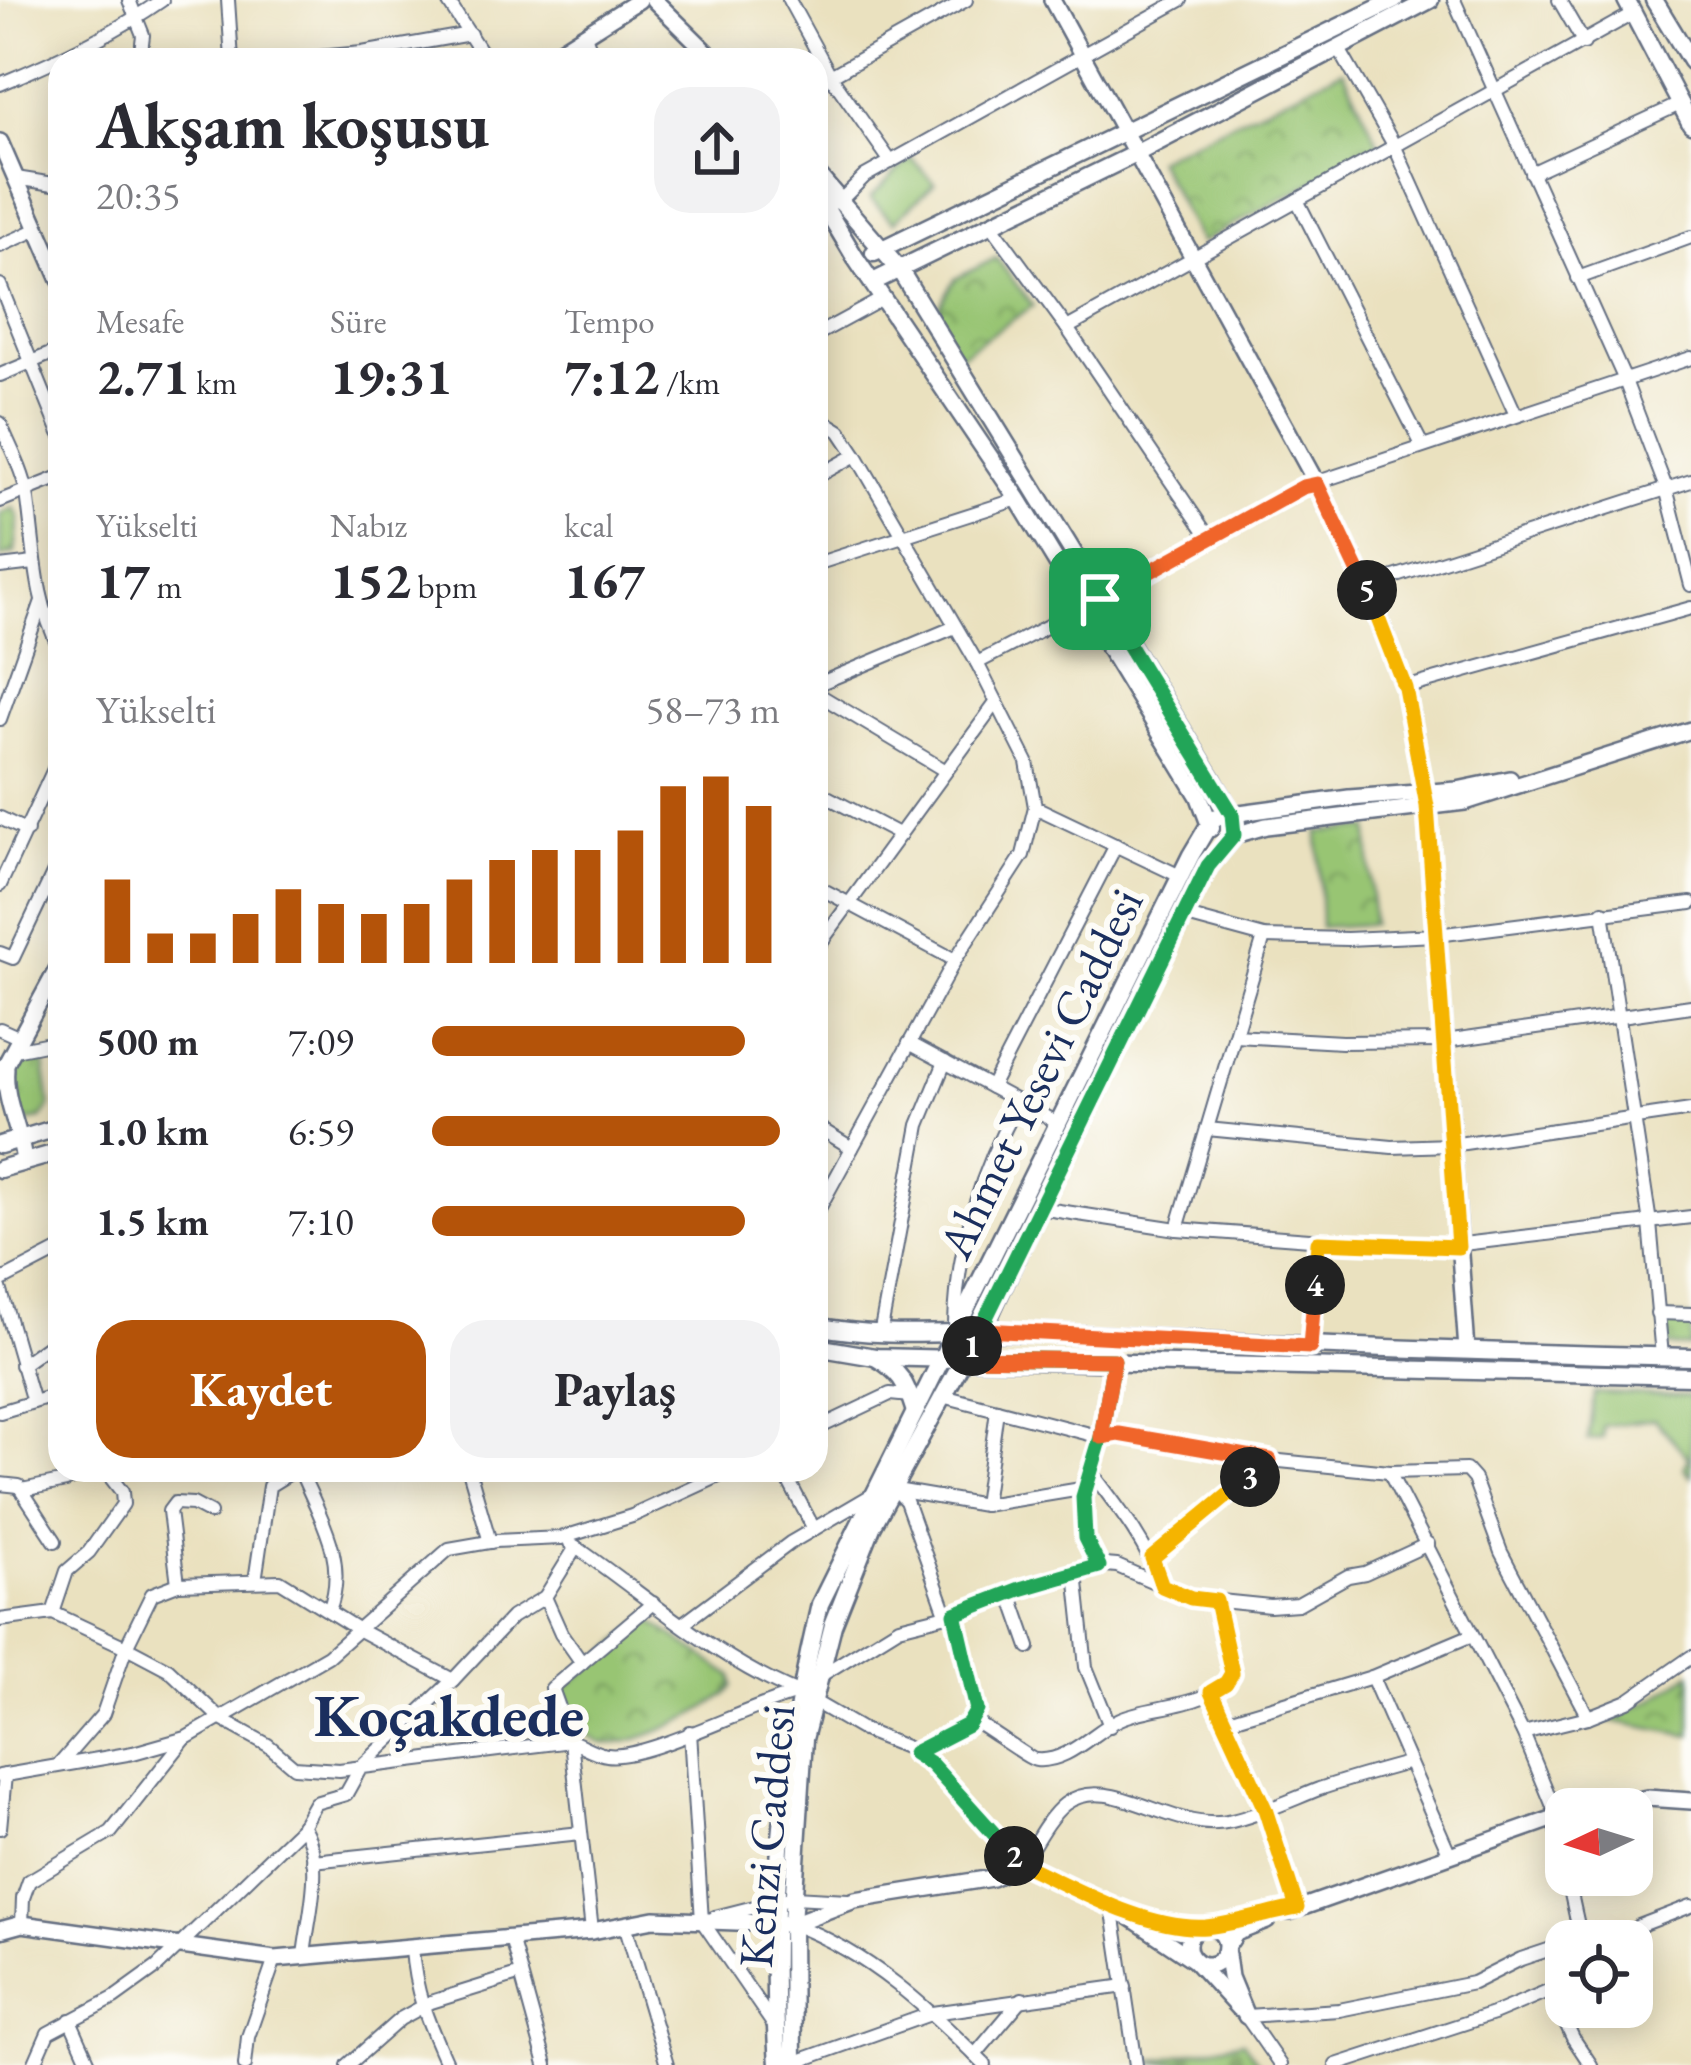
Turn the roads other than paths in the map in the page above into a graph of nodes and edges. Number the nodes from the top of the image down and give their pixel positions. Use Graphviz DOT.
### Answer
graph roads {
  1 [pos="129,0"];
  2 [pos="162,0"];
  3 [pos="245,0"];
  4 [pos="447,0"];
  5 [pos="639,0"];
  6 [pos="654,0"];
  7 [pos="789,0"];
  8 [pos="966,0"];
  9 [pos="1052,0"];
  10 [pos="1181,0"];
  11 [pos="1395,0"];
  12 [pos="1430,0"];
  13 [pos="1454,0"];
  14 [pos="1559,0"];
  15 [pos="1658,1"];
  16 [pos="228,3"];
  17 [pos="1630,6"];
  18 [pos="138,17"];
  19 [pos="470,34"];
  20 [pos="585,35"];
  21 [pos="1584,43"];
  22 [pos="79,48"];
  23 [pos="141,48"];
  24 [pos="231,48"];
  25 [pos="390,48"];
  26 [pos="479,48"];
  27 [pos="564,48"];
  28 [pos="590,48"];
  29 [pos="703,48"];
  30 [pos="815,48"];
  31 [pos="1340,49"];
  32 [pos="1082,54"];
  33 [pos="1691,61"];
  34 [pos="48,64"];
  35 [pos="828,71"];
  36 [pos="830,75"];
  37 [pos="0,84"];
  38 [pos="1494,91"];
  39 [pos="1682,103"];
  40 [pos="1691,124"];
  41 [pos="1125,133"];
  42 [pos="0,142"];
  43 [pos="1394,146"];
  44 [pos="1135,154"];
  45 [pos="891,162"];
  46 [pos="1531,173"];
  47 [pos="16,178"];
  48 [pos="48,182"];
  49 [pos="828,199"];
  50 [pos="1297,200"];
  51 [pos="828,206"];
  52 [pos="828,211"];
  53 [pos="990,223"];
  54 [pos="38,229"];
  55 [pos="1691,237"];
  56 [pos="0,246"];
  57 [pos="884,250"];
  58 [pos="48,252"];
  59 [pos="1193,257"];
  60 [pos="856,259"];
  61 [pos="899,269"];
  62 [pos="1578,278"];
  63 [pos="0,285"];
  64 [pos="878,290"];
  65 [pos="828,326"];
  66 [pos="1067,328"];
  67 [pos="48,355"];
  68 [pos="1691,358"];
  69 [pos="30,363"];
  70 [pos="0,375"];
  71 [pos="1624,378"];
  72 [pos="48,405"];
  73 [pos="1516,415"];
  74 [pos="0,422"];
  75 [pos="828,424"];
  76 [pos="1422,445"];
  77 [pos="856,455"];
  78 [pos="828,470"];
  79 [pos="48,481"];
  80 [pos="1691,481"];
  81 [pos="1317,484"];
  82 [pos="1666,488"];
  83 [pos="26,489"];
  84 [pos="1018,499"];
  85 [pos="0,501"];
  86 [pos="903,535"];
  87 [pos="1210,539"];
  88 [pos="828,561"];
  89 [pos="34,563"];
  90 [pos="0,567"];
  91 [pos="1691,585"];
  92 [pos="1366,586"];
  93 [pos="42,600"];
  94 [pos="1092,603"];
  95 [pos="1691,608"];
  96 [pos="48,616"];
  97 [pos="955,627"];
  98 [pos="977,663"];
  99 [pos="828,684"];
  100 [pos="1405,688"];
  101 [pos="828,697"];
  102 [pos="996,703"];
  103 [pos="0,719"];
  104 [pos="1691,730"];
  105 [pos="946,771"];
  106 [pos="48,784"];
  107 [pos="828,797"];
  108 [pos="1425,798"];
  109 [pos="1035,807"];
  110 [pos="1232,814"];
  111 [pos="0,818"];
  112 [pos="1210,825"];
  113 [pos="28,831"];
  114 [pos="900,835"];
  115 [pos="1234,835"];
  116 [pos="1116,845"];
  117 [pos="1180,875"];
  118 [pos="0,885"];
  119 [pos="48,885"];
  120 [pos="828,892"];
  121 [pos="1691,903"];
  122 [pos="850,904"];
  123 [pos="1603,912"];
  124 [pos="1183,916"];
  125 [pos="828,933"];
  126 [pos="1437,935"];
  127 [pos="1264,937"];
  128 [pos="0,953"];
  129 [pos="955,961"];
  130 [pos="48,986"];
  131 [pos="1691,1006"];
  132 [pos="1620,1017"];
  133 [pos="0,1029"];
  134 [pos="1235,1036"];
  135 [pos="1445,1041"];
  136 [pos="909,1042"];
  137 [pos="48,1045"];
  138 [pos="10,1057"];
  139 [pos="945,1062"];
  140 [pos="991,1087"];
  141 [pos="1018,1102"];
  142 [pos="1691,1110"];
  143 [pos="1635,1118"];
  144 [pos="1058,1123"];
  145 [pos="1207,1129"];
  146 [pos="48,1130"];
  147 [pos="828,1133"];
  148 [pos="22,1138"];
  149 [pos="1451,1144"];
  150 [pos="0,1145"];
  151 [pos="852,1148"];
  152 [pos="48,1155"];
  153 [pos="23,1162"];
  154 [pos="0,1168"];
  155 [pos="828,1192"];
  156 [pos="1039,1208"];
  157 [pos="1691,1217"];
  158 [pos="1650,1223"];
  159 [pos="1178,1229"];
  160 [pos="1318,1242"];
  161 [pos="1458,1247"];
  162 [pos="48,1257"];
  163 [pos="0,1285"];
  164 [pos="1657,1312"];
  165 [pos="1691,1314"];
  166 [pos="828,1328"];
  167 [pos="983,1330"];
  168 [pos="955,1333"];
  169 [pos="880,1334"];
  170 [pos="48,1346"];
  171 [pos="1310,1347"];
  172 [pos="828,1349"];
  173 [pos="1467,1350"];
  174 [pos="1663,1356"];
  175 [pos="875,1357"];
  176 [pos="942,1357"];
  177 [pos="1691,1357"];
  178 [pos="964,1358"];
  179 [pos="1114,1360"];
  180 [pos="21,1365"];
  181 [pos="902,1376"];
  182 [pos="1691,1376"];
  183 [pos="890,1394"];
  184 [pos="943,1396"];
  185 [pos="48,1400"];
  186 [pos="33,1402"];
  187 [pos="912,1402"];
  188 [pos="997,1410"];
  189 [pos="0,1412"];
  190 [pos="828,1423"];
  191 [pos="1101,1437"];
  192 [pos="1270,1460"];
  193 [pos="1389,1472"];
  194 [pos="1093,1474"];
  195 [pos="61,1482"];
  196 [pos="114,1482"];
  197 [pos="276,1482"];
  198 [pos="303,1482"];
  199 [pos="473,1482"];
  200 [pos="706,1482"];
  201 [pos="789,1482"];
  202 [pos="0,1484"];
  203 [pos="1087,1488"];
  204 [pos="22,1490"];
  205 [pos="872,1495"];
  206 [pos="984,1505"];
  207 [pos="210,1513"];
  208 [pos="814,1529"];
  209 [pos="561,1538"];
  210 [pos="55,1541"];
  211 [pos="490,1542"];
  212 [pos="1428,1544"];
  213 [pos="576,1547"];
  214 [pos="1152,1558"];
  215 [pos="1099,1566"];
  216 [pos="1076,1573"];
  217 [pos="255,1581"];
  218 [pos="178,1584"];
  219 [pos="1162,1586"];
  220 [pos="1010,1593"];
  221 [pos="545,1597"];
  222 [pos="1216,1601"];
  223 [pos="653,1603"];
  224 [pos="329,1610"];
  225 [pos="53,1613"];
  226 [pos="951,1615"];
  227 [pos="0,1620"];
  228 [pos="682,1624"];
  229 [pos="359,1630"];
  230 [pos="1472,1635"];
  231 [pos="126,1647"];
  232 [pos="1029,1647"];
  233 [pos="1691,1657"];
  234 [pos="582,1663"];
  235 [pos="819,1676"];
  236 [pos="1372,1677"];
  237 [pos="453,1680"];
  238 [pos="1211,1692"];
  239 [pos="806,1697"];
  240 [pos="1588,1717"];
  241 [pos="221,1719"];
  242 [pos="972,1720"];
  243 [pos="1225,1721"];
  244 [pos="1110,1726"];
  245 [pos="690,1732"];
  246 [pos="1523,1733"];
  247 [pos="186,1738"];
  248 [pos="571,1741"];
  249 [pos="914,1753"];
  250 [pos="1407,1762"];
  251 [pos="58,1766"];
  252 [pos="361,1767"];
  253 [pos="2,1776"];
  254 [pos="1547,1788"];
  255 [pos="1653,1798"];
  256 [pos="1691,1801"];
  257 [pos="1265,1809"];
  258 [pos="1545,1821"];
  259 [pos="302,1825"];
  260 [pos="0,1828"];
  261 [pos="581,1833"];
  262 [pos="1450,1855"];
  263 [pos="313,1861"];
  264 [pos="1022,1864"];
  265 [pos="785,1899"];
  266 [pos="855,1900"];
  267 [pos="1112,1905"];
  268 [pos="1691,1906"];
  269 [pos="1297,1908"];
  270 [pos="702,1921"];
  271 [pos="1653,1921"];
  272 [pos="22,1924"];
  273 [pos="625,1924"];
  274 [pos="783,1924"];
  275 [pos="1206,1927"];
  276 [pos="0,1930"];
  277 [pos="592,1931"];
  278 [pos="511,1938"];
  279 [pos="177,1945"];
  280 [pos="412,1947"];
  281 [pos="1226,1948"];
  282 [pos="1545,1951"];
  283 [pos="304,1956"];
  284 [pos="274,1959"];
  285 [pos="1194,1960"];
  286 [pos="521,1974"];
  287 [pos="1125,1986"];
  288 [pos="1545,1992"];
  289 [pos="1022,1998"];
  290 [pos="421,2007"];
  291 [pos="933,2013"];
  292 [pos="1246,2016"];
  293 [pos="70,2020"];
  294 [pos="776,2028"];
  295 [pos="1568,2028"];
  296 [pos="980,2060"];
  297 [pos="788,2064"];
  298 [pos="34,2065"];
  299 [pos="90,2065"];
  300 [pos="244,2065"];
  301 [pos="348,2065"];
  302 [pos="447,2065"];
  303 [pos="546,2065"];
  304 [pos="667,2065"];
  305 [pos="1136,2065"];
  306 [pos="1280,2065"];
  307 [pos="1336,2065"];
  308 [pos="1592,2065"];
  1 -- 18 [label="street"];
  2 -- 18 [label="street"];
  3 -- 16 [label="street"];
  4 -- 19 [label="street"];
  5 -- 20 [label="street"];
  6 -- 29 [label="street"];
  7 -- 30 [label="street"];
  8 -- 36 [label="street"];
  9 -- 32 [label="street"];
  10 -- 32 [label="street"];
  11 -- 41 [label="main road"];
  12 -- 31 [label="main road"];
  13 -- 38 [label="street"];
  14 -- 21 [label="street"];
  15 -- 33 [label="main road"];
  16 -- 24 [label="street"];
  17 -- 21 [label="street"];
  17 -- 39 [label="main road"];
  18 -- 22 [label="street"];
  18 -- 23 [label="street"];
  19 -- 25 [label="street"];
  19 -- 26 [label="street"];
  20 -- 27 [label="street"];
  20 -- 28 [label="street"];
  21 -- 38 [label="street"];
  31 -- 43 [label="street"];
  31 -- 44 [label="main road"];
  32 -- 41 [label="street"];
  32 -- 45 [label="street"];
  34 -- 37 [label="street"];
  35 -- 36 [label="street"];
  36 -- 45 [label="street"];
  38 -- 43 [label="street"];
  38 -- 46 [label="street"];
  39 -- 40 [label="main road"];
  39 -- 46 [label="street"];
  41 -- 44 [label="street"];
  41 -- 57 [label="main road"];
  42 -- 47 [label="street"];
  43 -- 50 [label="street"];
  43 -- 73 [label="street"];
  44 -- 53 [label="main road"];
  44 -- 59 [label="street"];
  45 -- 49 [label="street"];
  46 -- 62 [label="street"];
  47 -- 48 [label="street"];
  47 -- 54 [label="street"];
  50 -- 59 [label="street"];
  50 -- 76 [label="street"];
  51 -- 57 [label="main road"];
  52 -- 60 [label="main road"];
  53 -- 61 [label="main road"];
  53 -- 66 [label="street"];
  54 -- 56 [label="street"];
  54 -- 58 [label="street"];
  55 -- 62 [label="street"];
  57 -- 60 [label="main road"];
  57 -- 61 [label="main road"];
  59 -- 66 [label="street"];
  59 -- 81 [label="street"];
  60 -- 64 [label="main road"];
  61 -- 64 [label="main road"];
  61 -- 94 [label="main road"];
  62 -- 71 [label="street"];
  63 -- 69 [label="street"];
  64 -- 65 [label="street"];
  64 -- 84 [label="main road"];
  66 -- 87 [label="street"];
  67 -- 69 [label="street"];
  68 -- 71 [label="street"];
  69 -- 70 [label="street"];
  69 -- 72 [label="street"];
  71 -- 73 [label="street"];
  71 -- 82 [label="street"];
  73 -- 76 [label="street"];
  74 -- 83 [label="street"];
  75 -- 77 [label="street"];
  76 -- 81 [label="street"];
  77 -- 78 [label="street"];
  77 -- 86 [label="street"];
  79 -- 83 [label="street"];
  80 -- 82 [label="street"];
  81 -- 87 [label="street"];
  81 -- 92 [label="street"];
  82 -- 91 [label="street"];
  82 -- 92 [label="street"];
  83 -- 85 [label="street"];
  83 -- 89 [label="street"];
  84 -- 86 [label="street"];
  84 -- 94 [label="main road"];
  86 -- 88 [label="street"];
  86 -- 97 [label="street"];
  87 -- 94 [label="street"];
  89 -- 90 [label="street"];
  89 -- 93 [label="street"];
  92 -- 100 [label="street"];
  93 -- 96 [label="street"];
  93 -- 103 [label="street"];
  94 -- 98 [label="street"];
  94 -- 110 [label="main road"];
  94 -- 112 [label="main road"];
  95 -- 100 [label="street"];
  97 -- 98 [label="street"];
  97 -- 99 [label="street"];
  98 -- 102 [label="street"];
  100 -- 108 [label="street"];
  101 -- 105 [label="street"];
  102 -- 105 [label="street"];
  102 -- 109 [label="street"];
  104 -- 108 [label="street"];
  105 -- 114 [label="street"];
  106 -- 113 [label="street"];
  107 -- 114 [label="street"];
  108 -- 110 [label="street"];
  108 -- 115 [label="street"];
  108 -- 126 [label="street"];
  109 -- 116 [label="street"];
  109 -- 129 [label="street"];
  110 -- 112 [label="main road"];
  110 -- 115 [label="main road"];
  111 -- 113 [label="street"];
  112 -- 115 [label="main road"];
  112 -- 117 [label="main road, Ahmet Yesevi Caddesi"];
  113 -- 118 [label="street"];
  114 -- 122 [label="street"];
  115 -- 124 [label="main road, Ahmet Yesevi Caddesi"];
  116 -- 117 [label="street"];
  116 -- 140 [label="street"];
  117 -- 144 [label="main road, Ahmet Yesevi Caddesi"];
  119 -- 128 [label="street"];
  120 -- 122 [label="street"];
  121 -- 123 [label="street"];
  122 -- 125 [label="street"];
  122 -- 129 [label="street"];
  123 -- 126 [label="street"];
  123 -- 132 [label="street"];
  124 -- 127 [label="street"];
  124 -- 156 [label="main road, Ahmet Yesevi Caddesi"];
  126 -- 127 [label="street"];
  126 -- 135 [label="street"];
  127 -- 134 [label="street"];
  129 -- 136 [label="street"];
  130 -- 138 [label="street"];
  131 -- 132 [label="street"];
  132 -- 135 [label="street"];
  132 -- 143 [label="street"];
  133 -- 138 [label="street"];
  134 -- 135 [label="street"];
  134 -- 145 [label="street"];
  135 -- 149 [label="street"];
  136 -- 139 [label="street"];
  136 -- 151 [label="street"];
  137 -- 138 [label="street"];
  138 -- 148 [label="street"];
  139 -- 140 [label="street"];
  139 -- 169 [label="street"];
  140 -- 141 [label="street"];
  141 -- 144 [label="street"];
  141 -- 168 [label="street"];
  142 -- 143 [label="street"];
  143 -- 149 [label="street"];
  143 -- 158 [label="street"];
  144 -- 168 [label="main road, Ahmet Yesevi Caddesi"];
  145 -- 149 [label="street"];
  145 -- 159 [label="street"];
  146 -- 148 [label="main road"];
  147 -- 151 [label="street"];
  148 -- 150 [label="main road"];
  148 -- 153 [label="street"];
  149 -- 161 [label="street"];
  151 -- 155 [label="street"];
  152 -- 153 [label="main road"];
  153 -- 154 [label="main road"];
  156 -- 159 [label="street"];
  156 -- 167 [label="main road, Ahmet Yesevi Caddesi"];
  157 -- 158 [label="street"];
  158 -- 161 [label="street"];
  158 -- 164 [label="street"];
  159 -- 160 [label="street"];
  160 -- 161 [label="street"];
  160 -- 171 [label="street"];
  161 -- 173 [label="street"];
  162 -- 163 [label="street"];
  163 -- 180 [label="street"];
  164 -- 165 [label="street"];
  164 -- 174 [label="street"];
  166 -- 169 [label="main road"];
  167 -- 168 [label="main road"];
  167 -- 171 [label="main road"];
  167 -- 178 [label="main road, Ahmet Yesevi Caddesi"];
  168 -- 169 [label="main road"];
  168 -- 176 [label="main road, Ahmet Yesevi Caddesi"];
  170 -- 180 [label="street"];
  171 -- 173 [label="main road"];
  172 -- 175 [label="main road"];
  173 -- 174 [label="main road"];
  174 -- 177 [label="main road"];
  175 -- 176 [label="main road"];
  175 -- 181 [label="main road"];
  176 -- 178 [label="main road"];
  176 -- 187 [label="main road, Kenzi Caddesi"];
  178 -- 179 [label="main road"];
  178 -- 184 [label="main road, Kenzi Caddesi"];
  179 -- 182 [label="main road"];
  179 -- 191 [label="street"];
  180 -- 186 [label="street"];
  181 -- 183 [label="street"];
  181 -- 187 [label="main road"];
  183 -- 187 [label="street"];
  183 -- 190 [label="street"];
  184 -- 188 [label="street"];
  184 -- 235 [label="main road, Kenzi Caddesi"];
  185 -- 186 [label="street"];
  186 -- 189 [label="street"];
  187 -- 205 [label="main road, Kenzi Caddesi"];
  188 -- 191 [label="street"];
  188 -- 206 [label="street"];
  191 -- 192 [label="street"];
  191 -- 194 [label="street"];
  192 -- 193 [label="street"];
  192 -- 214 [label="street"];
  193 -- 212 [label="street"];
  193 -- 240 [label="street"];
  194 -- 203 [label="street"];
  194 -- 214 [label="street"];
  195 -- 204 [label="street"];
  196 -- 225 [label="street"];
  197 -- 217 [label="street"];
  198 -- 224 [label="street"];
  199 -- 211 [label="street"];
  200 -- 209 [label="street"];
  201 -- 208 [label="street"];
  202 -- 204 [label="street"];
  203 -- 206 [label="street"];
  203 -- 215 [label="street"];
  204 -- 210 [label="street"];
  205 -- 208 [label="street"];
  205 -- 239 [label="main road, Kenzi Caddesi"];
  206 -- 226 [label="street"];
  207 -- 218 [label="street"];
  208 -- 228 [label="street"];
  209 -- 211 [label="street"];
  209 -- 213 [label="street"];
  211 -- 229 [label="street"];
  212 -- 222 [label="street"];
  212 -- 230 [label="street"];
  213 -- 221 [label="street"];
  213 -- 223 [label="street"];
  214 -- 219 [label="street"];
  215 -- 216 [label="street"];
  215 -- 219 [label="street"];
  216 -- 220 [label="street"];
  216 -- 244 [label="street"];
  217 -- 218 [label="street"];
  217 -- 224 [label="street"];
  218 -- 231 [label="street"];
  219 -- 222 [label="street"];
  220 -- 226 [label="street"];
  220 -- 232 [label="street"];
  221 -- 234 [label="street"];
  221 -- 237 [label="street"];
  222 -- 238 [label="street"];
  223 -- 228 [label="street"];
  223 -- 234 [label="street"];
  224 -- 229 [label="street"];
  225 -- 227 [label="street"];
  225 -- 231 [label="street"];
  226 -- 235 [label="street"];
  226 -- 242 [label="street"];
  228 -- 239 [label="street"];
  229 -- 237 [label="street"];
  229 -- 241 [label="street"];
  230 -- 236 [label="street"];
  230 -- 246 [label="street"];
  231 -- 241 [label="street"];
  231 -- 251 [label="street"];
  233 -- 240 [label="street"];
  234 -- 248 [label="street"];
  235 -- 239 [label="main road, Kenzi Caddesi"];
  236 -- 243 [label="street"];
  236 -- 250 [label="street"];
  237 -- 252 [label="street"];
  238 -- 243 [label="street"];
  238 -- 244 [label="street"];
  239 -- 245 [label="street"];
  239 -- 249 [label="street"];
  239 -- 265 [label="main road, Kenzi Caddesi"];
  240 -- 246 [label="street"];
  241 -- 247 [label="street"];
  241 -- 252 [label="street"];
  242 -- 244 [label="street"];
  242 -- 249 [label="street"];
  243 -- 257 [label="street"];
  245 -- 248 [label="street"];
  245 -- 270 [label="street"];
  246 -- 254 [label="street"];
  247 -- 251 [label="street"];
  247 -- 272 [label="street"];
  248 -- 252 [label="street"];
  248 -- 261 [label="street"];
  249 -- 264 [label="street"];
  250 -- 257 [label="street"];
  250 -- 262 [label="street"];
  251 -- 253 [label="street"];
  252 -- 259 [label="street"];
  253 -- 260 [label="street"];
  255 -- 256 [label="street"];
  257 -- 264 [label="street"];
  257 -- 269 [label="street"];
  258 -- 262 [label="street"];
  259 -- 263 [label="street"];
  259 -- 279 [label="street"];
  261 -- 263 [label="street"];
  261 -- 277 [label="street"];
  262 -- 269 [label="street"];
  263 -- 283 [label="street"];
  264 -- 266 [label="street"];
  264 -- 267 [label="street"];
  265 -- 266 [label="street"];
  265 -- 270 [label="street"];
  265 -- 274 [label="main road, Kenzi Caddesi"];
  266 -- 274 [label="street"];
  267 -- 275 [label="street"];
  267 -- 285 [label="street"];
  267 -- 287 [label="street"];
  268 -- 271 [label="street"];
  269 -- 275 [label="street"];
  269 -- 281 [label="street"];
  270 -- 273 [label="street"];
  270 -- 274 [label="street"];
  270 -- 294 [label="street"];
  272 -- 276 [label="street"];
  272 -- 279 [label="street"];
  273 -- 277 [label="street"];
  273 -- 304 [label="street"];
  274 -- 291 [label="street"];
  274 -- 294 [label="main road, Kenzi Caddesi"];
  274 -- 297 [label="main road, Kenzi Caddesi"];
  275 -- 281 [label="street"];
  275 -- 285 [label="street"];
  277 -- 278 [label="street"];
  278 -- 280 [label="street"];
  278 -- 286 [label="street"];
  279 -- 284 [label="street"];
  279 -- 293 [label="street"];
  280 -- 283 [label="street"];
  280 -- 290 [label="street"];
  281 -- 285 [label="street"];
  281 -- 292 [label="street"];
  282 -- 292 [label="street"];
  283 -- 284 [label="street"];
  284 -- 300 [label="street"];
  285 -- 292 [label="street"];
  286 -- 290 [label="street"];
  286 -- 303 [label="street"];
  287 -- 289 [label="street"];
  287 -- 305 [label="street"];
  288 -- 307 [label="street"];
  289 -- 291 [label="street"];
  289 -- 296 [label="street"];
  290 -- 301 [label="street"];
  290 -- 302 [label="street"];
  291 -- 296 [label="street"];
  291 -- 297 [label="street"];
  292 -- 306 [label="street"];
  293 -- 298 [label="street"];
  293 -- 299 [label="street"];
  294 -- 297 [label="main road, Kenzi Caddesi"];
  295 -- 308 [label="street"];
}
